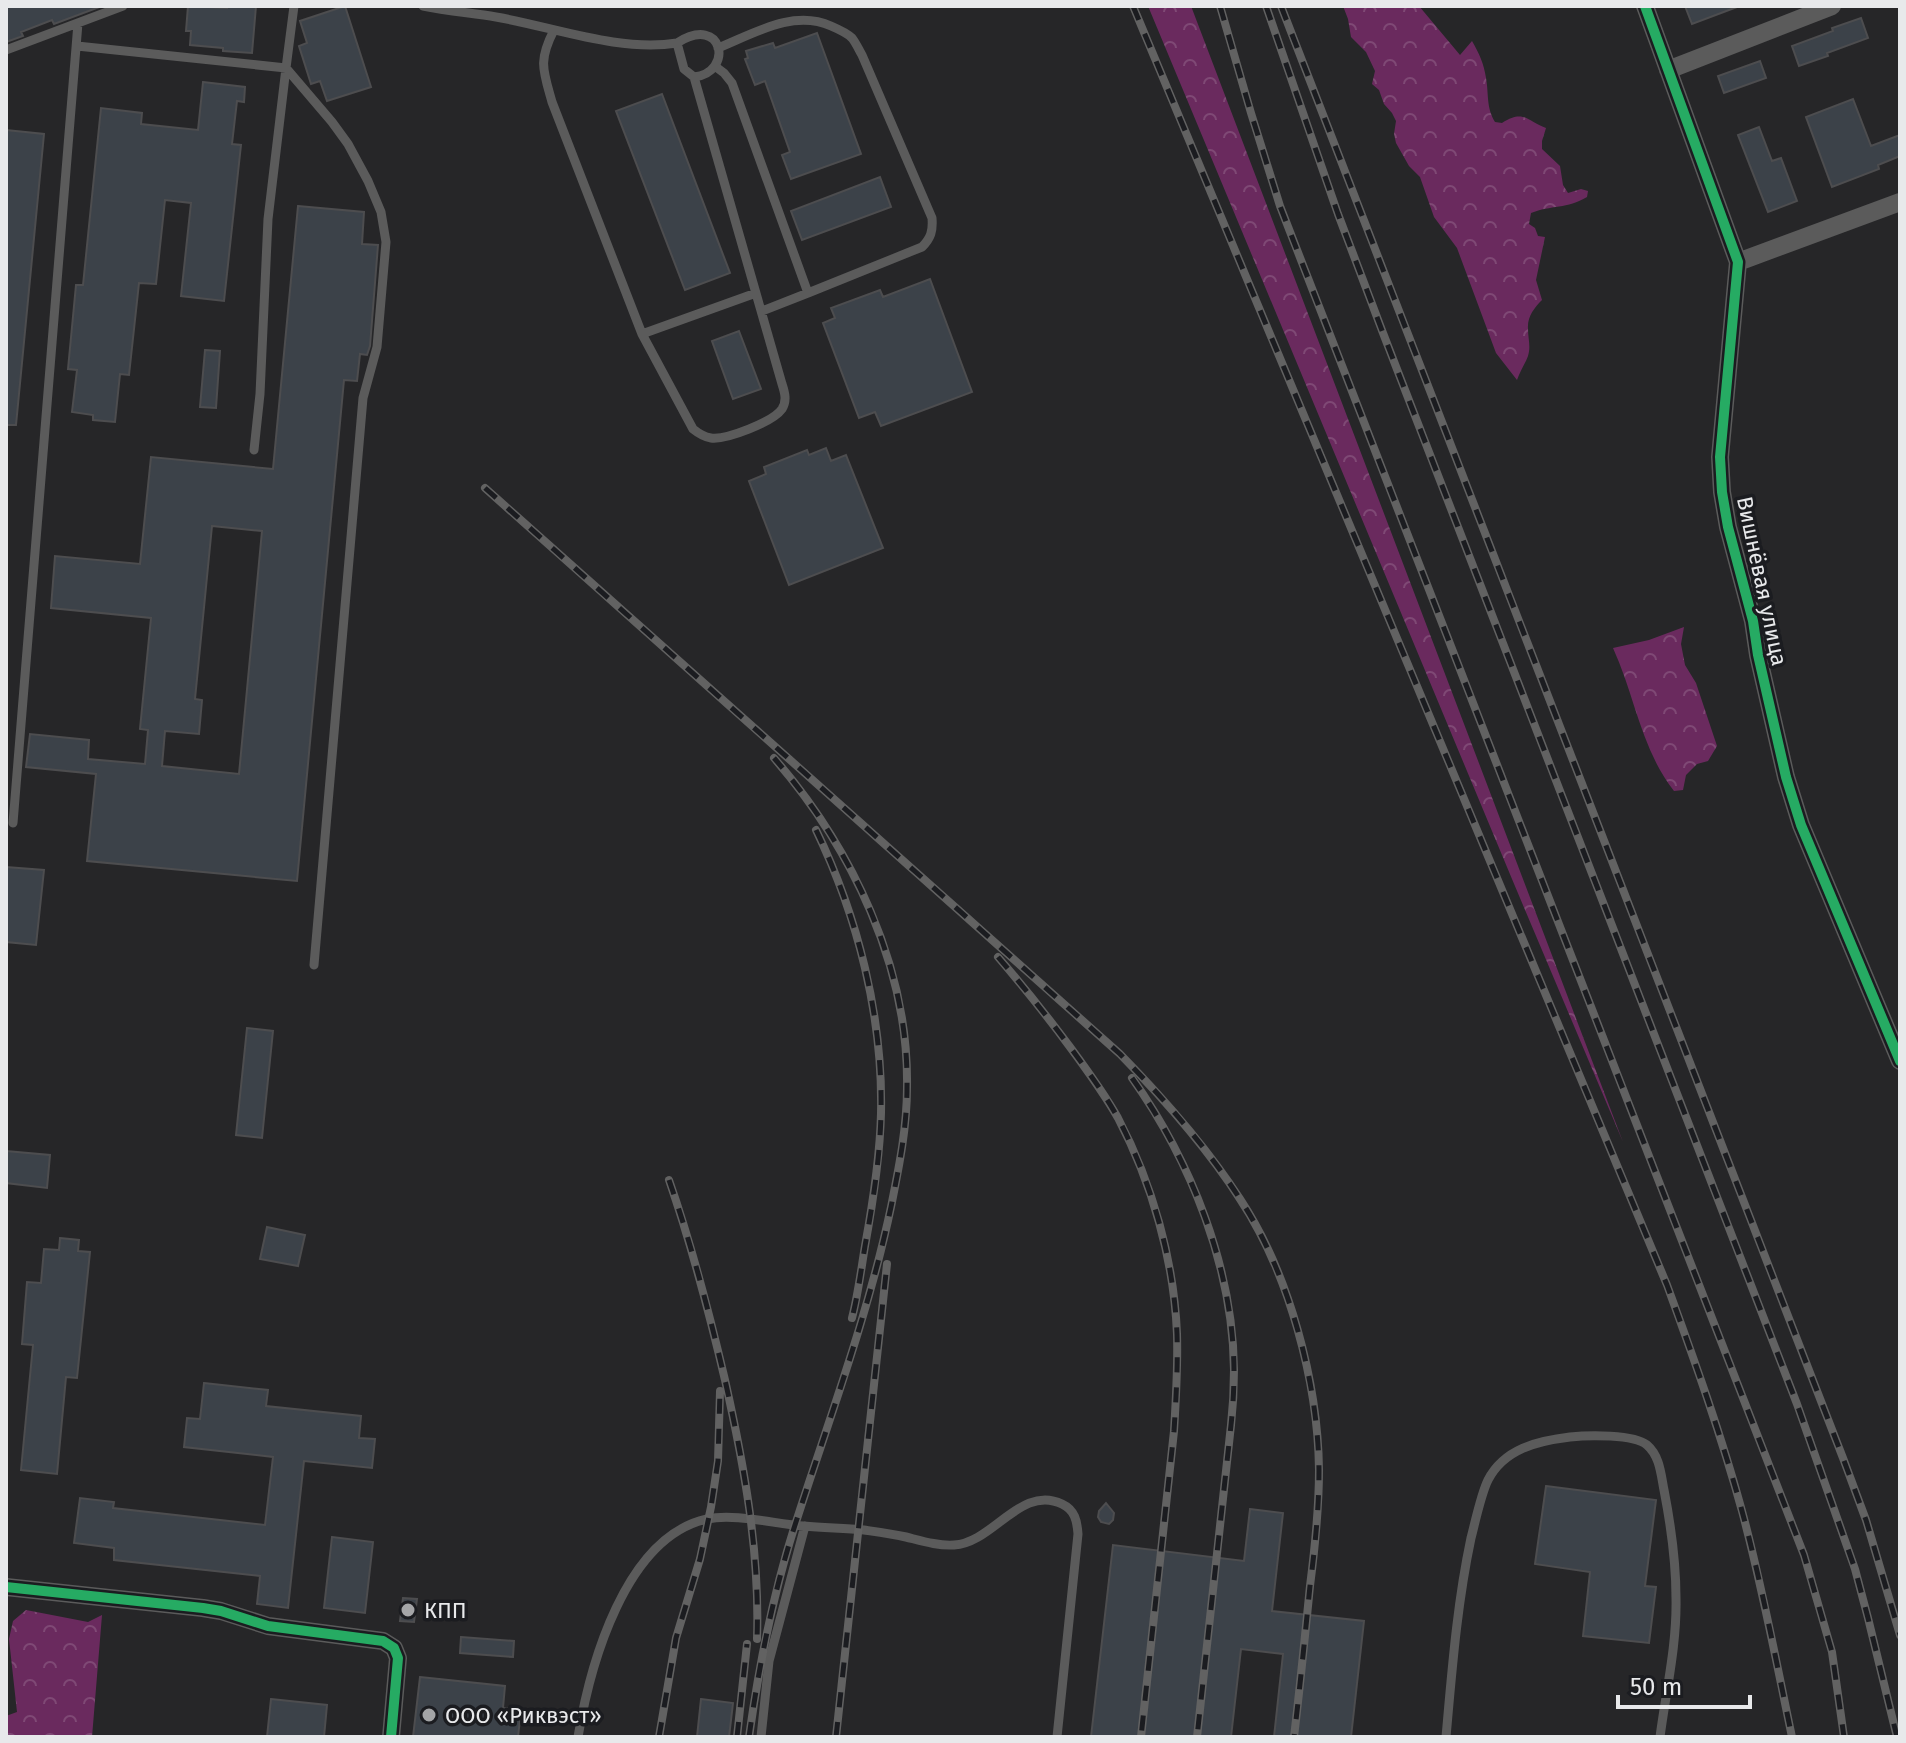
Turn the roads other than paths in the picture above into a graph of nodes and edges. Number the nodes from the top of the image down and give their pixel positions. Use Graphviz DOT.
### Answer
graph roads {
  1 [pos="123,6"];
  2 [pos="294,6"];
  3 [pos="423,6"];
  4 [pos="1645,6"];
  5 [pos="1832,6"];
  6 [pos="78,23"];
  7 [pos="554,30"];
  8 [pos="677,43"];
  9 [pos="77,46"];
  10 [pos="718,48"];
  11 [pos="6,50"];
  12 [pos="716,67"];
  13 [pos="286,68"];
  14 [pos="1668,70"];
  15 [pos="694,77"];
  16 [pos="1900,202"];
  17 [pos="1738,262"];
  18 [pos="756,293"];
  19 [pos="808,293"];
  20 [pos="762,311"];
  21 [pos="642,334"];
  22 [pos="254,450"];
  23 [pos="13,823"];
  24 [pos="314,965"];
  25 [pos="1900,1061"];
  26 [pos="805,1526"];
  27 [pos="6,1587"];
  28 [pos="391,1737"];
  29 [pos="578,1737"];
  30 [pos="761,1737"];
  31 [pos="1057,1737"];
  32 [pos="1446,1737"];
  33 [pos="1660,1737"];
  1 -- 6 [label="lane"];
  2 -- 13 [label="lane"];
  3 -- 7 [label="lane"];
  4 -- 14 [label="street, Вишнёвая улица"];
  5 -- 14 [label="street"];
  6 -- 9 [label="lane"];
  6 -- 11 [label="lane"];
  7 -- 8 [label="lane"];
  7 -- 21 [label="lane"];
  8 -- 10 [label="lane"];
  8 -- 15 [label="lane"];
  9 -- 13 [label="lane"];
  9 -- 23 [label="lane"];
  10 -- 12 [label="lane"];
  10 -- 19 [label="lane"];
  12 -- 15 [label="lane"];
  12 -- 19 [label="lane"];
  13 -- 22 [label="lane"];
  13 -- 24 [label="lane"];
  14 -- 17 [label="street, Вишнёвая улица"];
  15 -- 18 [label="lane"];
  16 -- 17 [label="street"];
  17 -- 25 [label="street, Вишнёвая улица"];
  18 -- 20 [label="lane"];
  18 -- 21 [label="lane"];
  19 -- 20 [label="lane"];
  20 -- 21 [label="lane"];
  26 -- 29 [label="lane"];
  26 -- 30 [label="lane"];
  26 -- 31 [label="lane"];
  27 -- 28 [label="street"];
  32 -- 33 [label="lane"];
}
